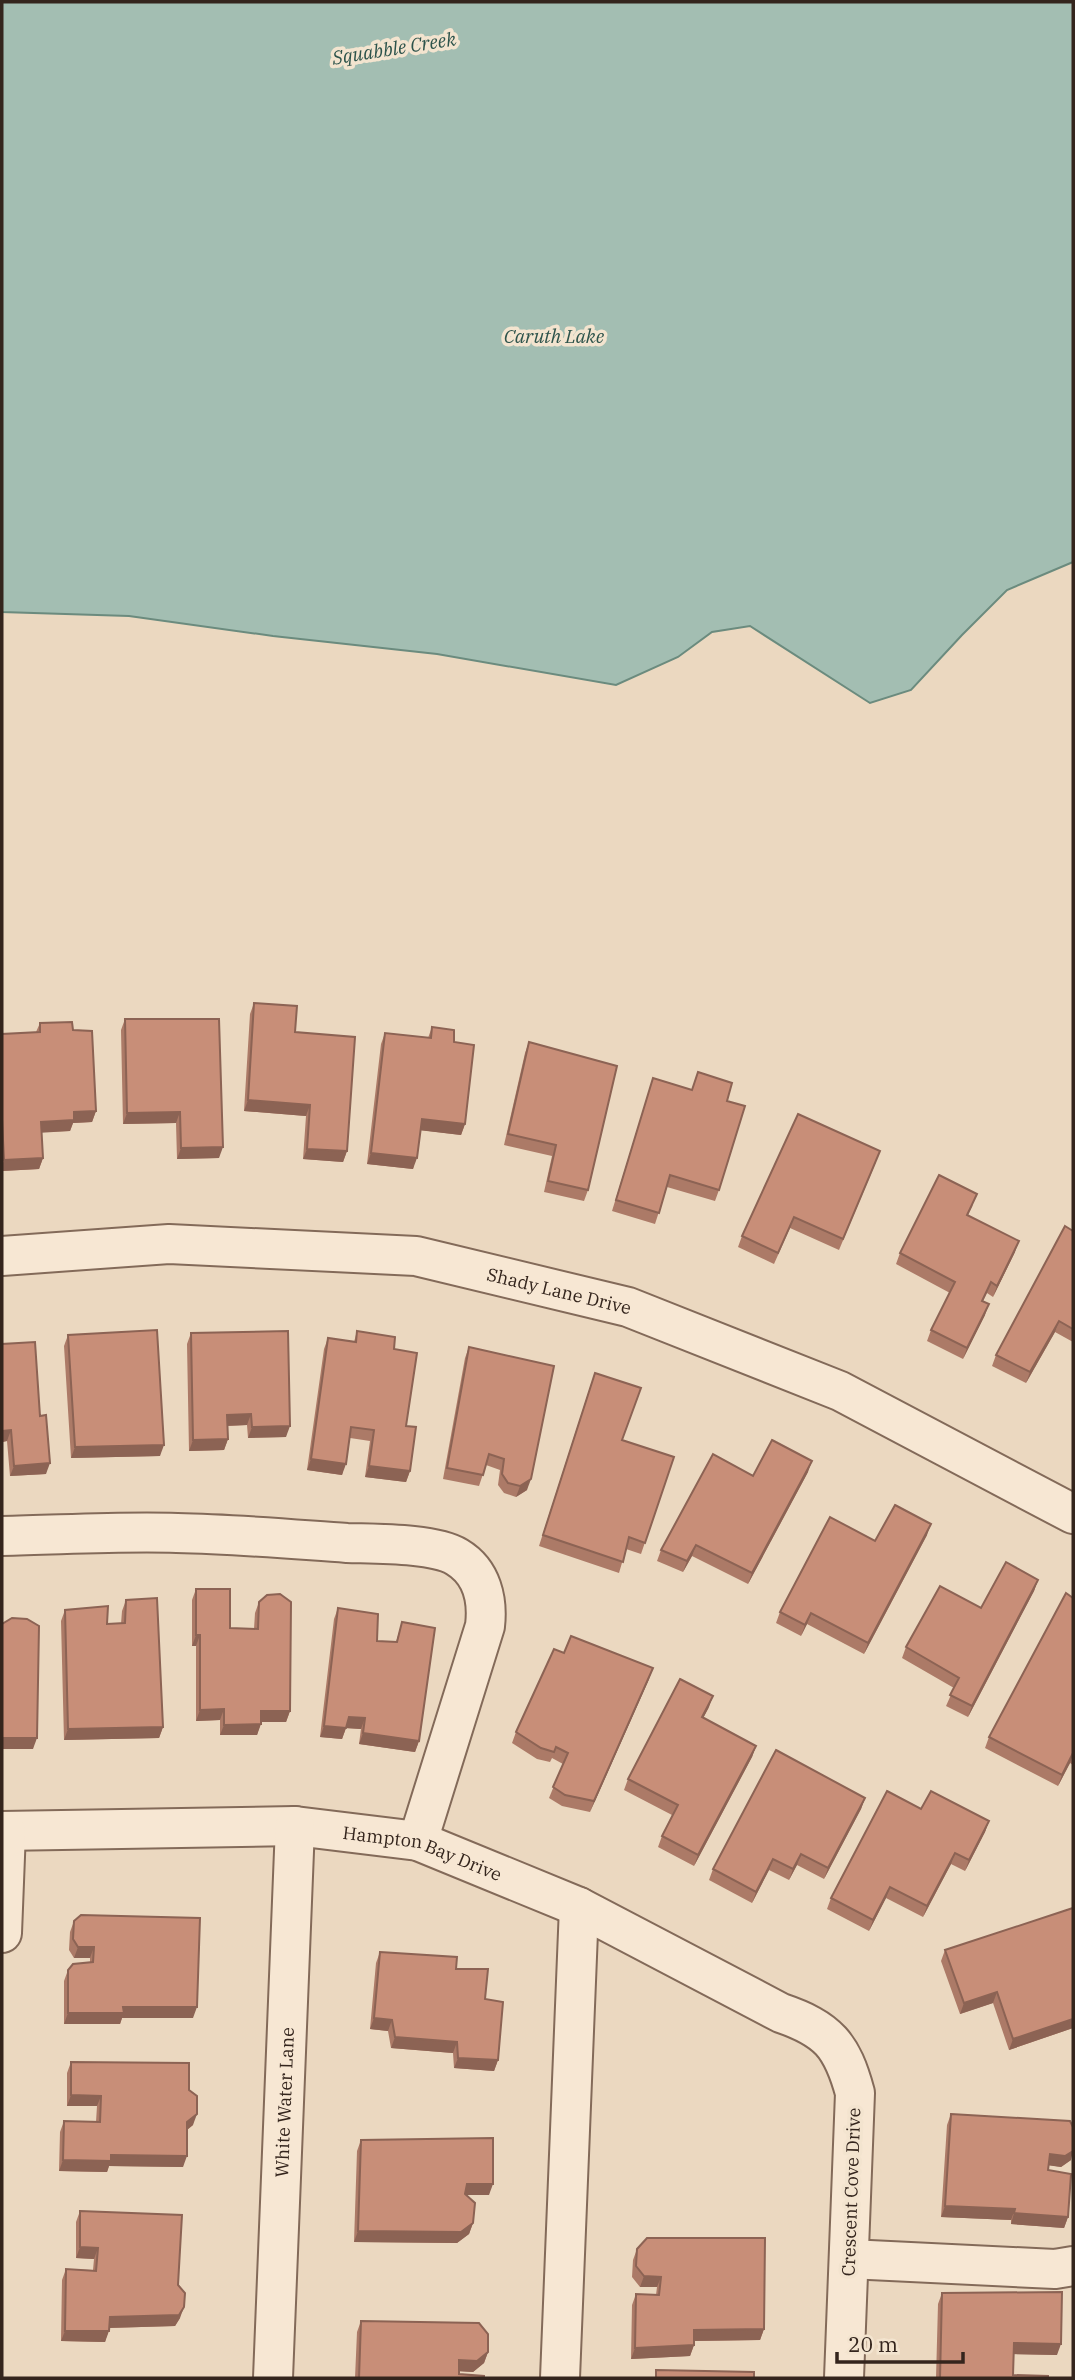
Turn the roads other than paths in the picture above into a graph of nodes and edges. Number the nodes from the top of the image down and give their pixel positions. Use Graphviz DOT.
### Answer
graph roads {
  1 [pos="2,1256"];
  2 [pos="1073,1514"];
  3 [pos="2,1536"];
  4 [pos="295,1826"];
  5 [pos="4,1831"];
  6 [pos="418,1841"];
  7 [pos="579,1907"];
  8 [pos="2,1933"];
  9 [pos="808,2022"];
  10 [pos="849,2259"];
  11 [pos="1073,2266"];
  12 [pos="273,2378"];
  13 [pos="560,2378"];
  14 [pos="844,2378"];
  1 -- 2 [label="street, Shady Lane Drive"];
  3 -- 6 [label="street"];
  4 -- 5 [label="street, Hampton Bay Drive"];
  4 -- 6 [label="street, Hampton Bay Drive"];
  4 -- 12 [label="street, White Water Lane"];
  5 -- 8 [label="street"];
  6 -- 7 [label="street, Hampton Bay Drive"];
  7 -- 9 [label="street, Hampton Bay Drive"];
  7 -- 13 [label="street"];
  9 -- 10 [label="street, Crescent Cove Drive"];
  10 -- 11 [label="street"];
  10 -- 14 [label="street, Crescent Cove Drive"];
}
